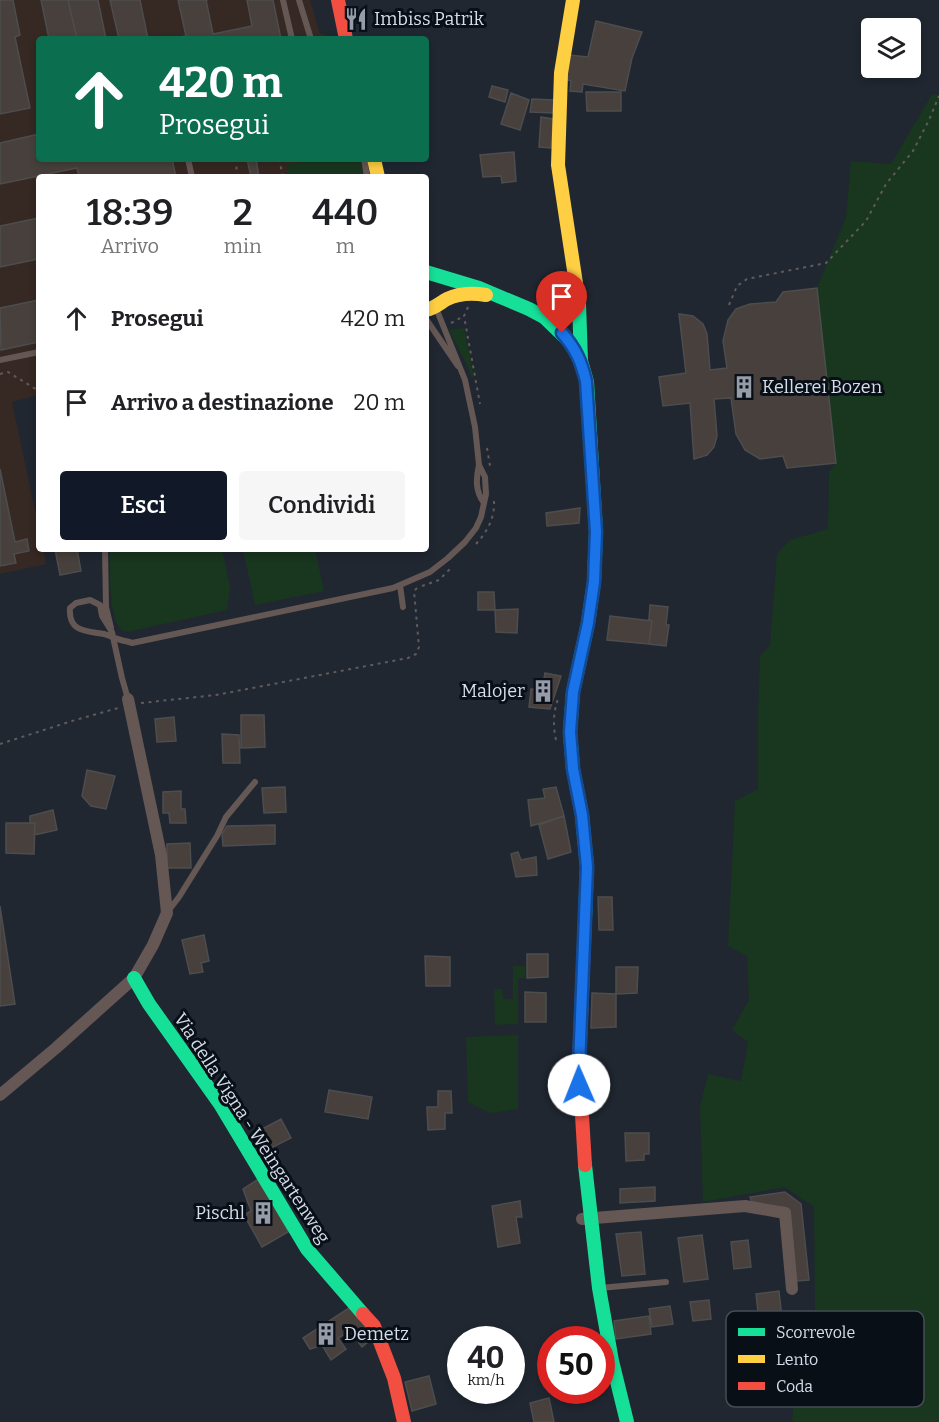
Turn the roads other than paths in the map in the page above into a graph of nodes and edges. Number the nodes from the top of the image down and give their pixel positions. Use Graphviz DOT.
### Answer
graph roads {
  1 [pos="283,0"];
  2 [pos="299,0"];
  3 [pos="338,0"];
  4 [pos="573,0"];
  5 [pos="291,36"];
  6 [pos="310,36"];
  7 [pos="345,36"];
  8 [pos="430,272"];
  9 [pos="504,299"];
  10 [pos="434,307"];
  11 [pos="580,308"];
  12 [pos="544,317"];
  13 [pos="429,323"];
  14 [pos="36,353"];
  15 [pos="0,360"];
  16 [pos="581,361"];
  17 [pos="462,371"];
  18 [pos="105,552"];
  19 [pos="400,585"];
  20 [pos="403,607"];
  21 [pos="112,634"];
  22 [pos="128,699"];
  23 [pos="255,782"];
  24 [pos="167,913"];
  25 [pos="134,978"];
  26 [pos="0,1095"];
  27 [pos="587,1219"];
  28 [pos="666,1282"];
  29 [pos="599,1288"];
  30 [pos="792,1289"];
  31 [pos="404,1422"];
  32 [pos="627,1422"];
  1 -- 5 [label="lane"];
  2 -- 6 [label="lane"];
  3 -- 7 [label="main road"];
  4 -- 11 [label="main road"];
  8 -- 9 [label="main road"];
  8 -- 10 [label="main road"];
  9 -- 10 [label="main road"];
  9 -- 12 [label="main road"];
  10 -- 17 [label="lane"];
  11 -- 12 [label="street"];
  11 -- 16 [label="main road"];
  12 -- 16 [label="main road"];
  13 -- 17 [label="lane"];
  14 -- 15 [label="lane"];
  16 -- 27 [label="main road"];
  17 -- 19 [label="lane"];
  18 -- 21 [label="lane"];
  19 -- 20 [label="lane"];
  19 -- 21 [label="lane"];
  21 -- 21 [label="lane"];
  21 -- 22 [label="lane"];
  22 -- 24 [label="street"];
  23 -- 24 [label="lane"];
  24 -- 25 [label="street"];
  25 -- 26 [label="street"];
  25 -- 31 [label="main road, Via della Vigna - Weingartenweg"];
  27 -- 29 [label="main road"];
  27 -- 30 [label="street"];
  28 -- 29 [label="lane"];
  29 -- 32 [label="main road"];
}
